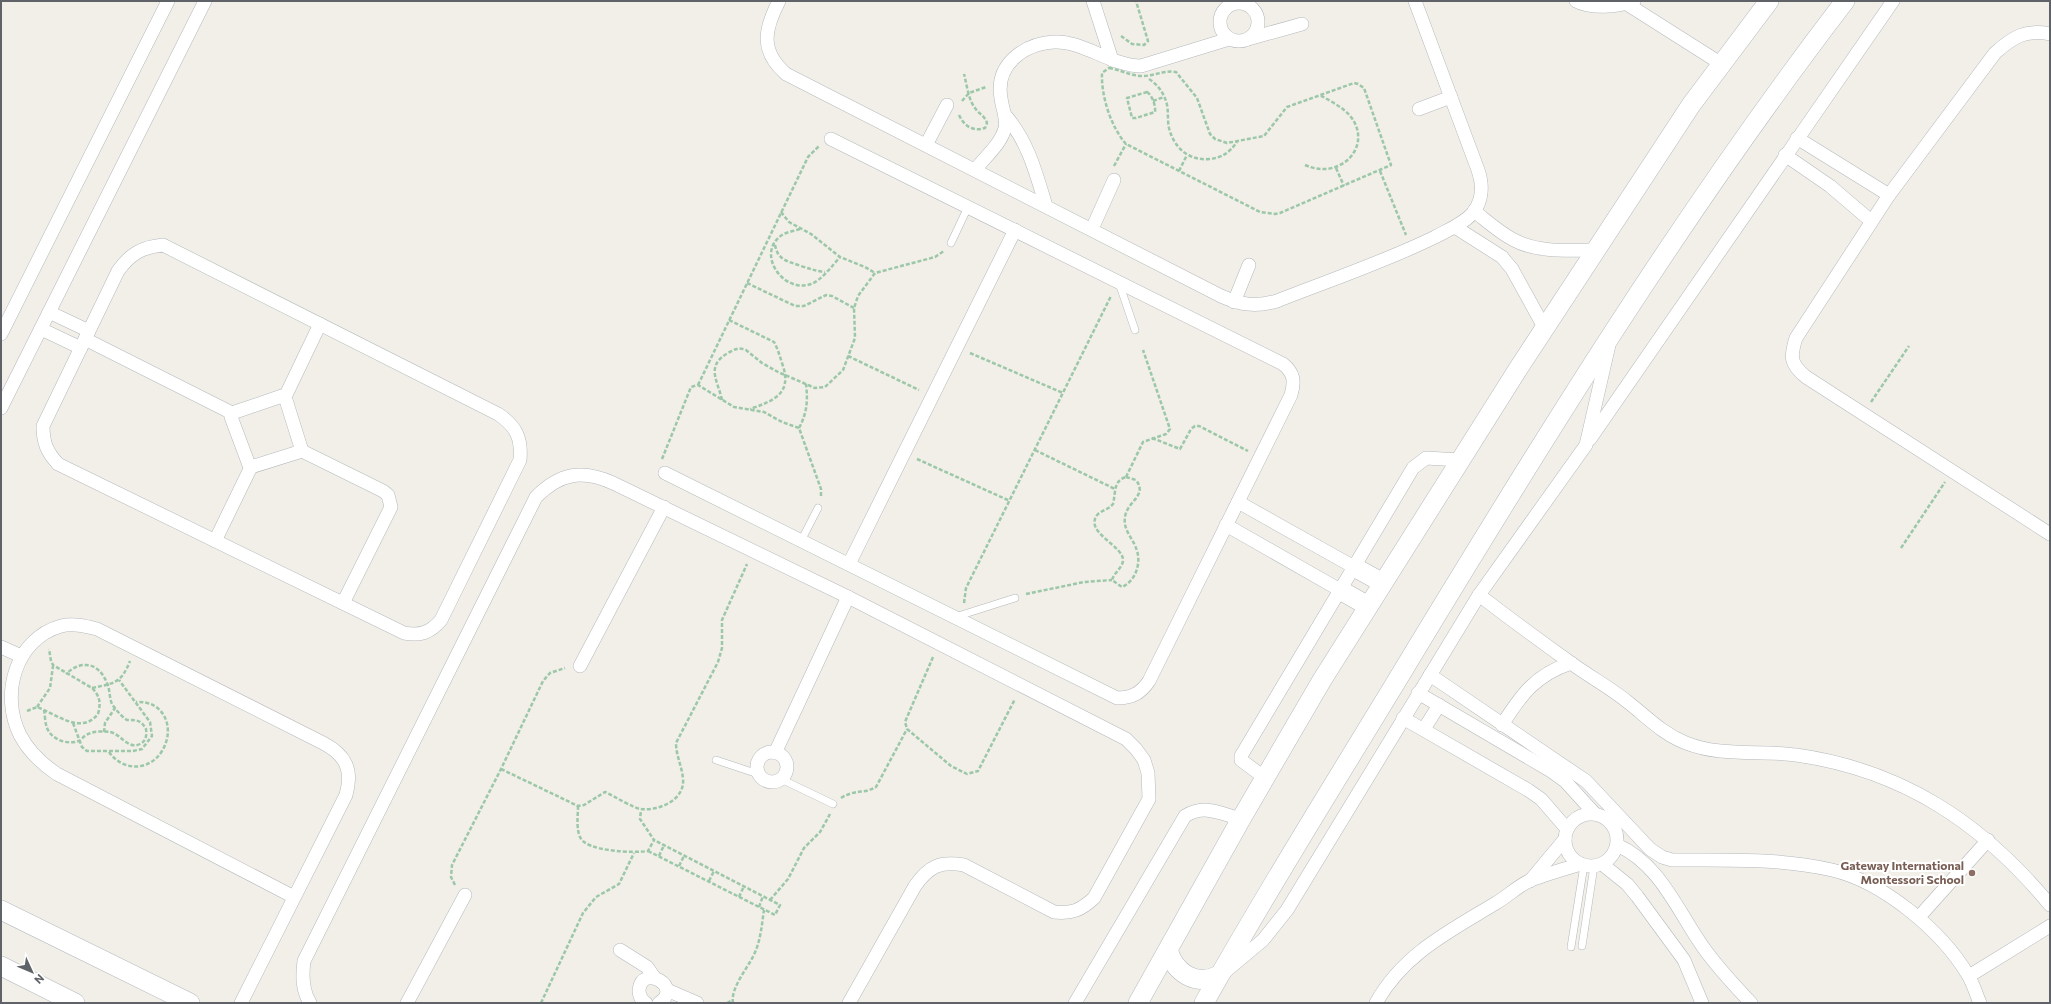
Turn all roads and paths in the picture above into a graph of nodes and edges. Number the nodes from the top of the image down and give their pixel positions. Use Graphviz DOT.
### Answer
graph roads {
  1 [pos="168,1"];
  2 [pos="205,1"];
  3 [pos="779,1"];
  4 [pos="1093,1"];
  5 [pos="1136,1"];
  6 [pos="1215,1"];
  7 [pos="1415,1"];
  8 [pos="1576,1"];
  9 [pos="1769,1"];
  10 [pos="1845,1"];
  11 [pos="1893,1"];
  12 [pos="1630,2"];
  13 [pos="1220,16"];
  14 [pos="1302,24"];
  15 [pos="1118,33"];
  16 [pos="2050,34"];
  17 [pos="1229,39"];
  18 [pos="1248,39"];
  19 [pos="1112,60"];
  20 [pos="1720,64"];
  21 [pos="964,74"];
  22 [pos="1145,76"];
  23 [pos="969,93"];
  24 [pos="1320,95"];
  25 [pos="1164,97"];
  26 [pos="1451,97"];
  27 [pos="1153,101"];
  28 [pos="960,103"];
  29 [pos="947,104"];
  30 [pos="1419,109"];
  31 [pos="959,112"];
  32 [pos="1005,115"];
  33 [pos="1797,138"];
  34 [pos="831,139"];
  35 [pos="1237,142"];
  36 [pos="926,145"];
  37 [pos="1785,154"];
  38 [pos="1187,155"];
  39 [pos="1305,165"];
  40 [pos="1336,168"];
  41 [pos="975,170"];
  42 [pos="1380,171"];
  43 [pos="1179,172"];
  44 [pos="1114,180"];
  45 [pos="1344,186"];
  46 [pos="1889,195"];
  47 [pos="1046,206"];
  48 [pos="968,207"];
  49 [pos="1474,211"];
  50 [pos="781,212"];
  51 [pos="1871,221"];
  52 [pos="1455,227"];
  53 [pos="800,229"];
  54 [pos="1015,230"];
  55 [pos="1092,230"];
  56 [pos="775,244"];
  57 [pos="949,246"];
  58 [pos="1412,248"];
  59 [pos="1596,250"];
  60 [pos="840,257"];
  61 [pos="1249,265"];
  62 [pos="826,272"];
  63 [pos="875,273"];
  64 [pos="1118,281"];
  65 [pos="747,283"];
  66 [pos="1234,302"];
  67 [pos="854,308"];
  68 [pos="49,312"];
  69 [pos="729,320"];
  70 [pos="320,324"];
  71 [pos="1544,327"];
  72 [pos="41,329"];
  73 [pos="1135,330"];
  74 [pos="1,334"];
  75 [pos="1611,336"];
  76 [pos="85,339"];
  77 [pos="1909,346"];
  78 [pos="957,347"];
  79 [pos="1144,350"];
  80 [pos="848,356"];
  81 [pos="786,375"];
  82 [pos="806,384"];
  83 [pos="698,385"];
  84 [pos="1062,394"];
  85 [pos="932,396"];
  86 [pos="285,397"];
  87 [pos="722,400"];
  88 [pos="1,408"];
  89 [pos="747,410"];
  90 [pos="1864,412"];
  91 [pos="232,413"];
  92 [pos="799,428"];
  93 [pos="1151,438"];
  94 [pos="1586,445"];
  95 [pos="1035,450"];
  96 [pos="302,451"];
  97 [pos="904,453"];
  98 [pos="1259,457"];
  99 [pos="1460,460"];
  100 [pos="251,467"];
  101 [pos="665,472"];
  102 [pos="1952,472"];
  103 [pos="1126,477"];
  104 [pos="1115,489"];
  105 [pos="1010,501"];
  106 [pos="1238,502"];
  107 [pos="819,504"];
  108 [pos="664,507"];
  109 [pos="1226,525"];
  110 [pos="2050,534"];
  111 [pos="215,541"];
  112 [pos="801,541"];
  113 [pos="1901,548"];
  114 [pos="753,551"];
  115 [pos="848,564"];
  116 [pos="1354,567"];
  117 [pos="1112,580"];
  118 [pos="1383,583"];
  119 [pos="1340,590"];
  120 [pos="1024,595"];
  121 [pos="1479,595"];
  122 [pos="848,597"];
  123 [pos="1015,598"];
  124 [pos="343,603"];
  125 [pos="1368,606"];
  126 [pos="968,613"];
  127 [pos="955,617"];
  128 [pos="46,632"];
  129 [pos="938,643"];
  130 [pos="1,647"];
  131 [pos="135,648"];
  132 [pos="21,656"];
  133 [pos="1570,663"];
  134 [pos="53,665"];
  135 [pos="580,666"];
  136 [pos="66,674"];
  137 [pos="1430,675"];
  138 [pos="6,678"];
  139 [pos="119,680"];
  140 [pos="108,684"];
  141 [pos="1022,686"];
  142 [pos="92,688"];
  143 [pos="1418,693"];
  144 [pos="136,702"];
  145 [pos="1439,705"];
  146 [pos="37,707"];
  147 [pos="115,708"];
  148 [pos="44,710"];
  149 [pos="13,717"];
  150 [pos="1403,718"];
  151 [pos="73,723"];
  152 [pos="1502,725"];
  153 [pos="907,729"];
  154 [pos="1424,729"];
  155 [pos="104,732"];
  156 [pos="79,740"];
  157 [pos="108,752"];
  158 [pos="775,753"];
  159 [pos="716,760"];
  160 [pos="501,770"];
  161 [pos="758,774"];
  162 [pos="1265,778"];
  163 [pos="781,779"];
  164 [pos="833,804"];
  165 [pos="578,806"];
  166 [pos="640,810"];
  167 [pos="1595,814"];
  168 [pos="1241,819"];
  169 [pos="1566,834"];
  170 [pos="654,840"];
  171 [pos="1988,840"];
  172 [pos="664,845"];
  173 [pos="1617,845"];
  174 [pos="648,851"];
  175 [pos="634,853"];
  176 [pos="659,856"];
  177 [pos="684,856"];
  178 [pos="1590,865"];
  179 [pos="679,866"];
  180 [pos="714,871"];
  181 [pos="709,881"];
  182 [pos="1530,881"];
  183 [pos="744,886"];
  184 [pos="465,896"];
  185 [pos="763,896"];
  186 [pos="738,897"];
  187 [pos="294,898"];
  188 [pos="770,900"];
  189 [pos="2050,905"];
  190 [pos="759,907"];
  191 [pos="1,910"];
  192 [pos="764,910"];
  193 [pos="1919,917"];
  194 [pos="2050,926"];
  195 [pos="1582,946"];
  196 [pos="1571,947"];
  197 [pos="620,950"];
  198 [pos="1168,950"];
  199 [pos="1,966"];
  200 [pos="1219,976"];
  201 [pos="1968,976"];
  202 [pos="654,978"];
  203 [pos="666,990"];
  204 [pos="733,1001"];
  205 [pos="643,1002"];
  206 [pos="75,1003"];
  207 [pos="190,1003"];
  208 [pos="241,1003"];
  209 [pos="310,1003"];
  210 [pos="407,1003"];
  211 [pos="541,1003"];
  212 [pos="659,1003"];
  213 [pos="697,1003"];
  214 [pos="726,1003"];
  215 [pos="849,1003"];
  216 [pos="1075,1003"];
  217 [pos="1138,1003"];
  218 [pos="1204,1003"];
  219 [pos="1376,1003"];
  220 [pos="1702,1003"];
  221 [pos="1750,1003"];
  222 [pos="1980,1003"];
  1 -- 74 [label="street"];
  2 -- 68 [label="street"];
  3 -- 36 [label="street"];
  4 -- 19 [label="street"];
  5 -- 15 [label="path"];
  6 -- 13 [label="street"];
  7 -- 26 [label="street"];
  8 -- 12 [label="street"];
  9 -- 20 [label="street"];
  10 -- 75 [label="street"];
  11 -- 33 [label="street"];
  12 -- 20 [label="street"];
  13 -- 17 [label="street"];
  13 -- 18 [label="street"];
  14 -- 18 [label="street"];
  16 -- 46 [label="street"];
  17 -- 18 [label="street"];
  17 -- 19 [label="street"];
  19 -- 32 [label="street"];
  20 -- 59 [label="street"];
  21 -- 23 [label="path"];
  22 -- 25 [label="path"];
  22 -- 35 [label="path"];
  22 -- 43 [label="path"];
  23 -- 28 [label="path"];
  23 -- 31 [label="path"];
  24 -- 35 [label="path"];
  24 -- 40 [label="path"];
  24 -- 42 [label="path"];
  25 -- 27 [label="path"];
  25 -- 38 [label="path"];
  26 -- 30 [label="street"];
  26 -- 49 [label="street"];
  27 -- 27 [label="path"];
  29 -- 36 [label="street"];
  32 -- 41 [label="street"];
  32 -- 47 [label="street"];
  33 -- 37 [label="street"];
  33 -- 46 [label="street"];
  34 -- 48 [label="street"];
  34 -- 50 [label="path"];
  35 -- 38 [label="path"];
  36 -- 41 [label="street"];
  37 -- 51 [label="street"];
  37 -- 94 [label="street"];
  38 -- 43 [label="path"];
  39 -- 40 [label="path"];
  40 -- 45 [label="path"];
  41 -- 47 [label="street"];
  42 -- 45 [label="path"];
  42 -- 58 [label="path"];
  43 -- 45 [label="path"];
  44 -- 55 [label="street"];
  46 -- 51 [label="street"];
  47 -- 55 [label="street"];
  48 -- 54 [label="street"];
  48 -- 57 [label="lane"];
  49 -- 52 [label="street"];
  49 -- 59 [label="street"];
  50 -- 53 [label="path"];
  50 -- 65 [label="path"];
  51 -- 90 [label="street"];
  52 -- 58 [label="street"];
  52 -- 71 [label="street"];
  53 -- 56 [label="path"];
  53 -- 60 [label="path"];
  54 -- 64 [label="street"];
  54 -- 78 [label="street"];
  55 -- 66 [label="street"];
  56 -- 62 [label="path"];
  56 -- 62 [label="path"];
  57 -- 63 [label="path"];
  58 -- 66 [label="street"];
  59 -- 71 [label="street"];
  60 -- 62 [label="path"];
  60 -- 63 [label="path"];
  61 -- 66 [label="street"];
  63 -- 67 [label="path"];
  64 -- 73 [label="lane"];
  64 -- 84 [label="path"];
  64 -- 98 [label="street"];
  65 -- 67 [label="path"];
  65 -- 69 [label="path"];
  67 -- 80 [label="path"];
  68 -- 72 [label="street"];
  68 -- 76 [label="street"];
  69 -- 81 [label="path"];
  69 -- 83 [label="path"];
  70 -- 76 [label="street"];
  70 -- 86 [label="street"];
  70 -- 124 [label="street"];
  71 -- 99 [label="street"];
  72 -- 76 [label="street"];
  72 -- 88 [label="street"];
  75 -- 94 [label="street"];
  75 -- 200 [label="street"];
  76 -- 91 [label="street"];
  76 -- 111 [label="street"];
  77 -- 90 [label="path"];
  78 -- 84 [label="path"];
  78 -- 85 [label="street"];
  79 -- 93 [label="path"];
  80 -- 82 [label="path"];
  80 -- 85 [label="path"];
  81 -- 82 [label="path"];
  81 -- 87 [label="path"];
  81 -- 89 [label="path"];
  82 -- 92 [label="path"];
  83 -- 87 [label="path"];
  83 -- 101 [label="path"];
  84 -- 95 [label="path"];
  85 -- 97 [label="street"];
  86 -- 91 [label="street"];
  86 -- 96 [label="street"];
  87 -- 89 [label="path"];
  89 -- 92 [label="path"];
  90 -- 102 [label="street"];
  91 -- 100 [label="street"];
  92 -- 107 [label="path"];
  93 -- 98 [label="path"];
  93 -- 103 [label="path"];
  94 -- 121 [label="street"];
  95 -- 104 [label="path"];
  95 -- 105 [label="path"];
  96 -- 100 [label="street"];
  96 -- 124 [label="street"];
  97 -- 105 [label="path"];
  97 -- 115 [label="street"];
  98 -- 106 [label="street"];
  99 -- 116 [label="street"];
  99 -- 118 [label="street"];
  100 -- 111 [label="street"];
  101 -- 112 [label="street"];
  102 -- 110 [label="street"];
  102 -- 113 [label="path"];
  103 -- 104 [label="path"];
  103 -- 117 [label="path"];
  104 -- 117 [label="path"];
  105 -- 126 [label="path"];
  106 -- 109 [label="street"];
  106 -- 116 [label="street"];
  107 -- 112 [label="lane"];
  108 -- 114 [label="street"];
  108 -- 135 [label="street"];
  108 -- 209 [label="street"];
  109 -- 119 [label="street"];
  109 -- 127 [label="street"];
  111 -- 124 [label="street"];
  112 -- 115 [label="street"];
  114 -- 122 [label="street"];
  114 -- 166 [label="path"];
  115 -- 127 [label="street"];
  116 -- 118 [label="street"];
  116 -- 119 [label="street"];
  117 -- 120 [label="path"];
  118 -- 125 [label="street"];
  119 -- 125 [label="street"];
  119 -- 162 [label="street"];
  121 -- 133 [label="street"];
  121 -- 137 [label="street"];
  122 -- 129 [label="street"];
  122 -- 158 [label="street"];
  123 -- 126 [label="lane"];
  125 -- 162 [label="street"];
  126 -- 127 [label="lane"];
  128 -- 131 [label="street"];
  128 -- 132 [label="street"];
  128 -- 134 [label="path"];
  129 -- 141 [label="street"];
  129 -- 153 [label="path"];
  130 -- 132 [label="street"];
  131 -- 139 [label="path"];
  131 -- 187 [label="street"];
  132 -- 138 [label="street"];
  133 -- 152 [label="street"];
  133 -- 171 [label="street"];
  134 -- 136 [label="path"];
  134 -- 146 [label="path"];
  135 -- 160 [label="path"];
  136 -- 140 [label="path"];
  136 -- 142 [label="path"];
  137 -- 143 [label="street"];
  137 -- 152 [label="street"];
  138 -- 149 [label="street"];
  139 -- 140 [label="path"];
  139 -- 144 [label="path"];
  140 -- 142 [label="path"];
  140 -- 147 [label="path"];
  141 -- 153 [label="path"];
  141 -- 215 [label="street"];
  142 -- 151 [label="path"];
  143 -- 145 [label="street"];
  143 -- 150 [label="street"];
  144 -- 157 [label="path"];
  144 -- 157 [label="path"];
  145 -- 154 [label="street"];
  145 -- 167 [label="street"];
  146 -- 148 [label="path"];
  146 -- 149 [label="path"];
  147 -- 155 [label="path"];
  147 -- 155 [label="path"];
  148 -- 151 [label="path"];
  148 -- 156 [label="path"];
  149 -- 187 [label="street"];
  150 -- 154 [label="street"];
  150 -- 200 [label="street"];
  151 -- 156 [label="path"];
  152 -- 193 [label="street"];
  153 -- 164 [label="path"];
  154 -- 169 [label="street"];
  155 -- 156 [label="path"];
  156 -- 157 [label="path"];
  158 -- 161 [label="street"];
  158 -- 163 [label="street"];
  159 -- 161 [label="lane"];
  160 -- 165 [label="path"];
  160 -- 184 [label="path"];
  161 -- 163 [label="street"];
  162 -- 168 [label="street"];
  163 -- 164 [label="lane"];
  164 -- 188 [label="path"];
  165 -- 166 [label="path"];
  165 -- 175 [label="path"];
  166 -- 170 [label="path"];
  167 -- 169 [label="street"];
  167 -- 173 [label="street"];
  168 -- 198 [label="street"];
  168 -- 216 [label="street"];
  169 -- 178 [label="street"];
  169 -- 182 [label="street"];
  170 -- 172 [label="path"];
  170 -- 174 [label="path"];
  171 -- 189 [label="street"];
  171 -- 193 [label="street"];
  172 -- 176 [label="path"];
  172 -- 177 [label="path"];
  173 -- 178 [label="street"];
  173 -- 221 [label="street"];
  174 -- 175 [label="path"];
  174 -- 176 [label="path"];
  175 -- 211 [label="path"];
  176 -- 179 [label="path"];
  177 -- 179 [label="path"];
  177 -- 180 [label="path"];
  178 -- 182 [label="street"];
  178 -- 195 [label="lane"];
  178 -- 196 [label="lane"];
  178 -- 220 [label="street"];
  179 -- 181 [label="path"];
  180 -- 181 [label="path"];
  180 -- 183 [label="path"];
  181 -- 186 [label="path"];
  182 -- 219 [label="street"];
  183 -- 185 [label="path"];
  183 -- 186 [label="path"];
  184 -- 210 [label="street"];
  185 -- 188 [label="path"];
  185 -- 190 [label="path"];
  186 -- 190 [label="path"];
  187 -- 208 [label="street"];
  188 -- 192 [label="path"];
  190 -- 192 [label="path"];
  191 -- 207 [label="street"];
  192 -- 204 [label="path"];
  193 -- 201 [label="street"];
  194 -- 201 [label="street"];
  197 -- 202 [label="street"];
  198 -- 200 [label="street"];
  198 -- 217 [label="street"];
  199 -- 206 [label="street"];
  200 -- 218 [label="street"];
  201 -- 222 [label="street"];
  202 -- 203 [label="street"];
  202 -- 205 [label="street"];
  203 -- 212 [label="street"];
  203 -- 213 [label="street"];
  204 -- 214 [label="path"];
}
